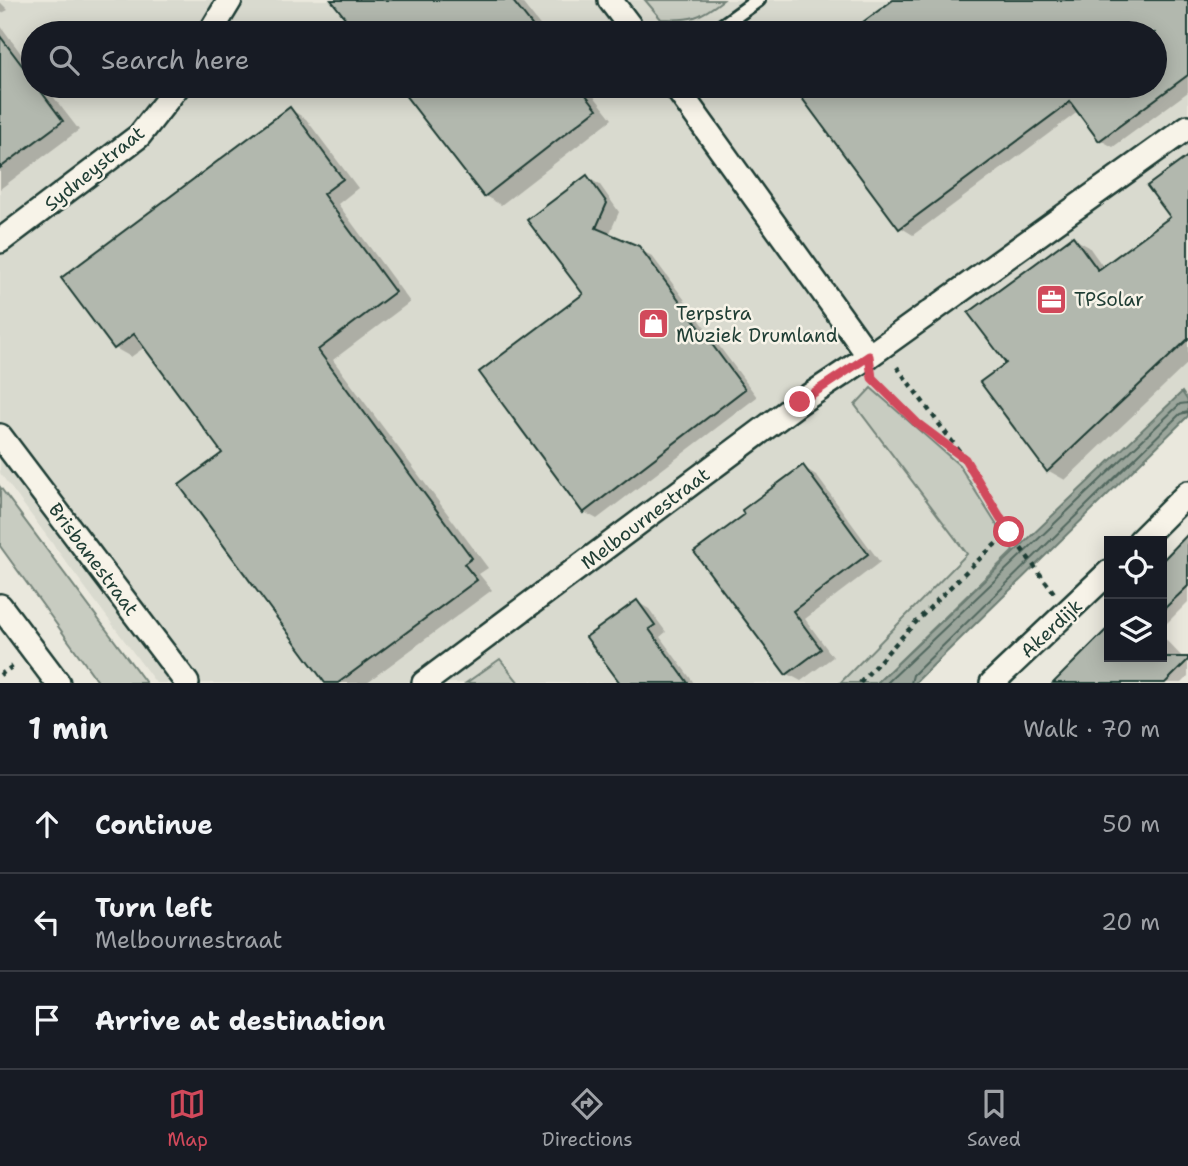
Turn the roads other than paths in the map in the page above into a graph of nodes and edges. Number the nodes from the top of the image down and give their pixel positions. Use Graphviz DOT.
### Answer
graph roads {
  1 [pos="230,0"];
  2 [pos="610,0"];
  3 [pos="758,0"];
  4 [pos="217,21"];
  5 [pos="626,21"];
  6 [pos="729,21"];
  7 [pos="169,98"];
  8 [pos="684,98"];
  9 [pos="1188,127"];
  10 [pos="0,241"];
  11 [pos="869,356"];
  12 [pos="0,436"];
  13 [pos="1188,494"];
  14 [pos="1145,536"];
  15 [pos="1104,577"];
  16 [pos="0,606"];
  17 [pos="58,683"];
  18 [pos="187,683"];
  19 [pos="424,683"];
  20 [pos="992,683"];
  1 -- 4 [label="street"];
  2 -- 5 [label="street"];
  3 -- 6 [label="lane"];
  7 -- 10 [label="street, Sydneystraat"];
  8 -- 11 [label="street"];
  9 -- 11 [label="street, Melbournestraat"];
  11 -- 19 [label="street, Melbournestraat"];
  12 -- 18 [label="street, Brisbanestraat"];
  13 -- 14 [label="street"];
  15 -- 20 [label="street, Akerdijk"];
  16 -- 17 [label="street"];
}
